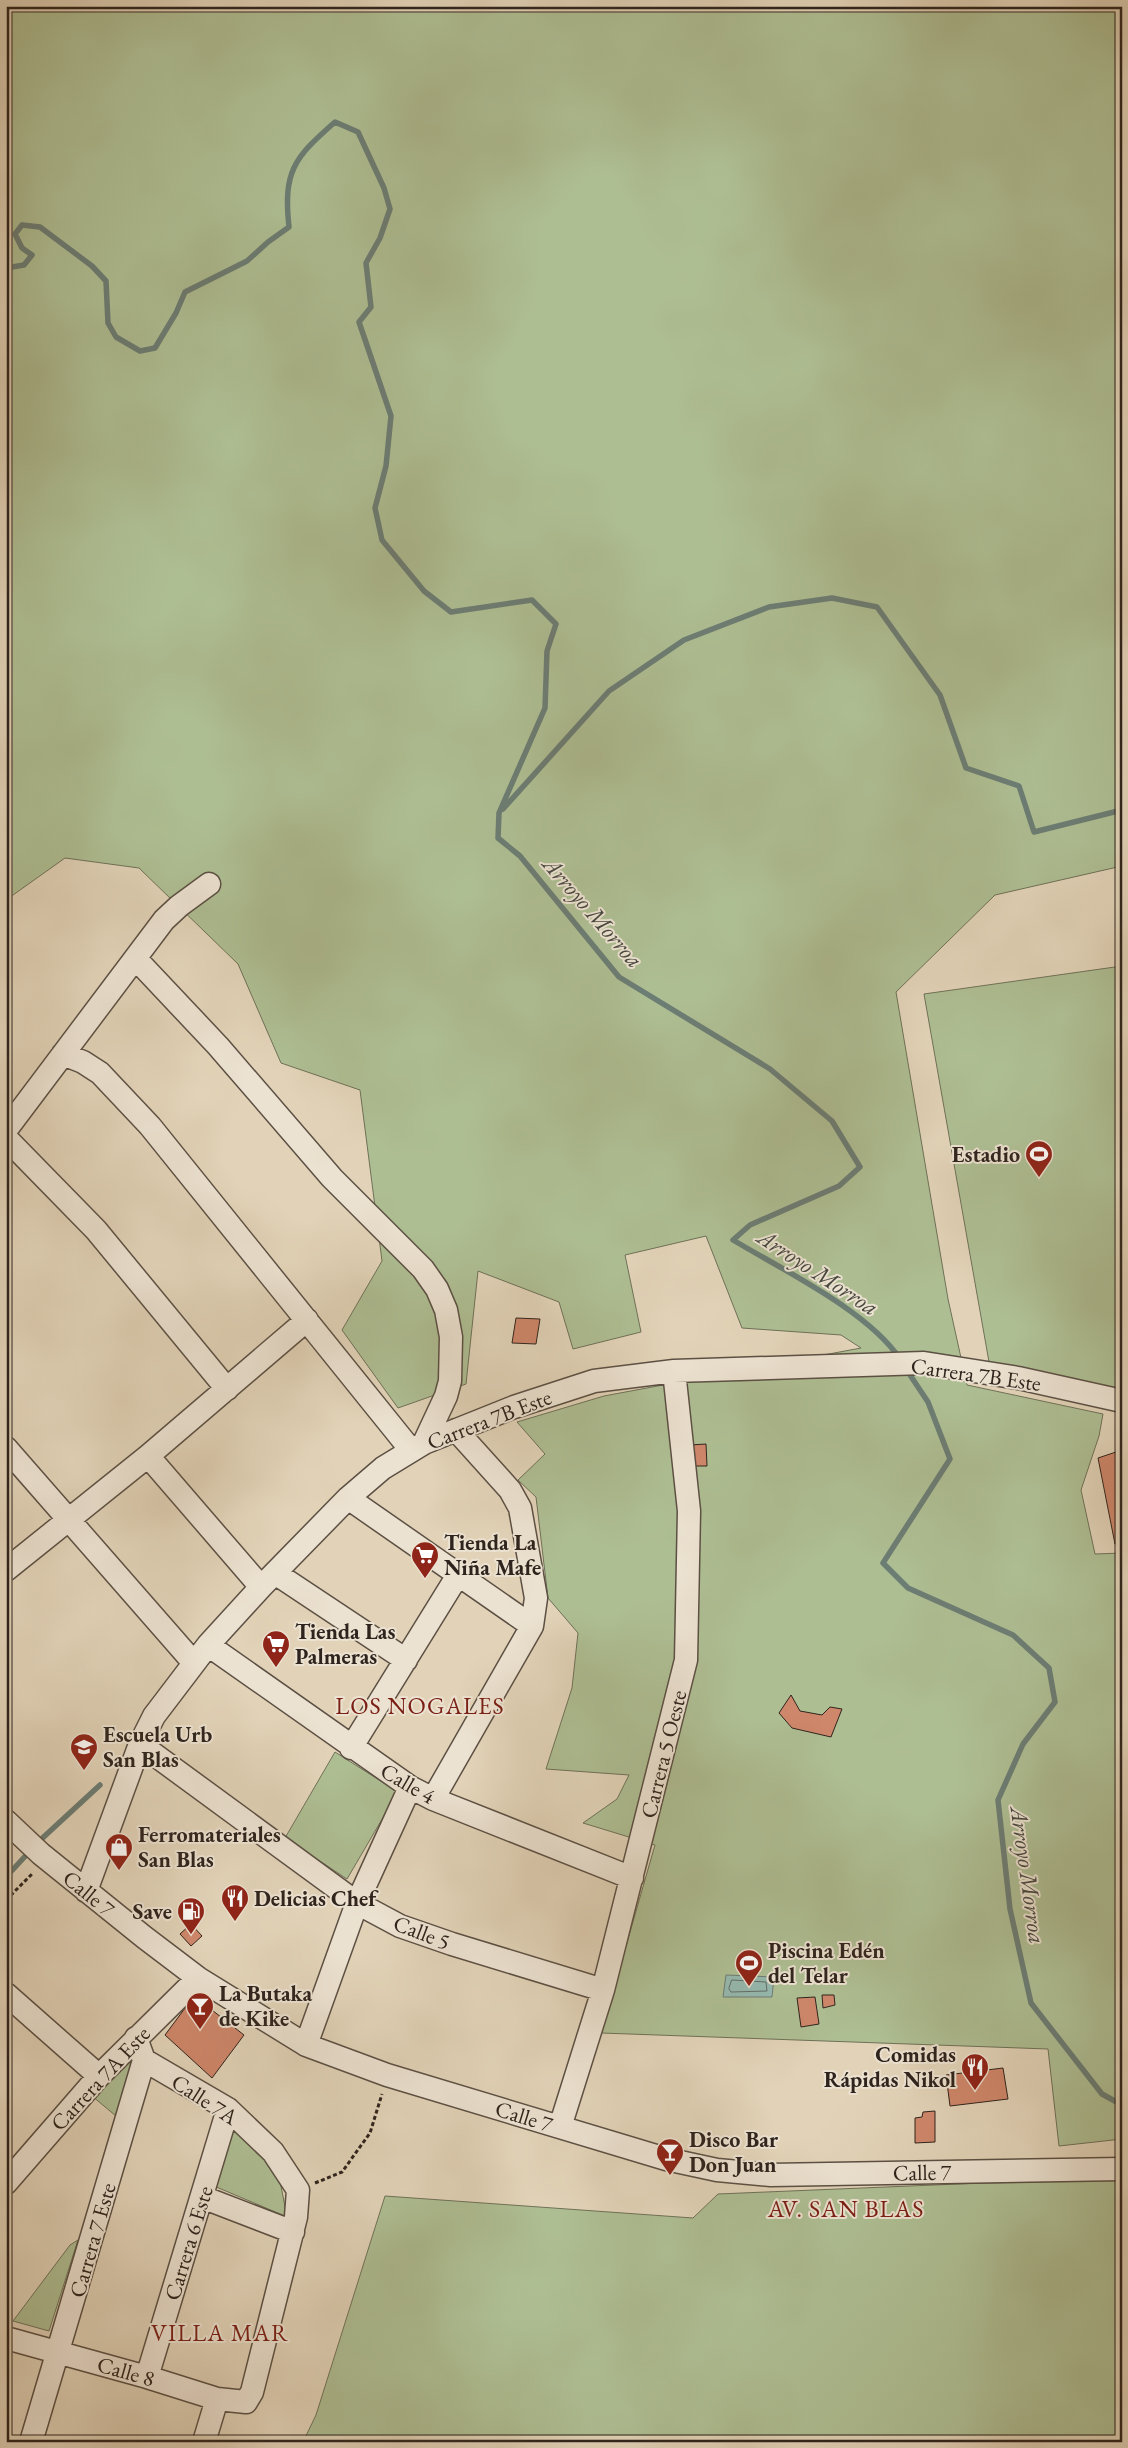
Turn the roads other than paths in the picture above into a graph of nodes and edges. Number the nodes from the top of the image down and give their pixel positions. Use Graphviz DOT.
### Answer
graph roads {
  1 [pos="209,884"];
  2 [pos="136,960"];
  3 [pos="64,1054"];
  4 [pos="6,1130"];
  5 [pos="6,1138"];
  6 [pos="307,1320"];
  7 [pos="674,1371"];
  8 [pos="227,1389"];
  9 [pos="1122,1401"];
  10 [pos="456,1430"];
  11 [pos="417,1446"];
  12 [pos="6,1448"];
  13 [pos="148,1456"];
  14 [pos="348,1498"];
  15 [pos="69,1519"];
  16 [pos="6,1570"];
  17 [pos="458,1575"];
  18 [pos="268,1580"];
  19 [pos="532,1626"];
  20 [pos="208,1645"];
  21 [pos="406,1660"];
  22 [pos="194,1663"];
  23 [pos="140,1744"];
  24 [pos="351,1748"];
  25 [pos="410,1787"];
  26 [pos="433,1799"];
  27 [pos="6,1821"];
  28 [pos="632,1878"];
  29 [pos="86,1891"];
  30 [pos="357,1903"];
  31 [pos="198,1978"];
  32 [pos="603,1990"];
  33 [pos="11,2007"];
  34 [pos="136,2038"];
  35 [pos="306,2045"];
  36 [pos="144,2060"];
  37 [pos="99,2076"];
  38 [pos="228,2109"];
  39 [pos="560,2127"];
  40 [pos="1122,2169"];
  41 [pos="6,2183"];
  42 [pos="202,2197"];
  43 [pos="293,2232"];
  44 [pos="6,2338"];
  45 [pos="59,2352"];
  46 [pos="147,2376"];
  47 [pos="217,2400"];
  48 [pos="31,2442"];
  49 [pos="204,2442"];
  1 -- 2 [label="street"];
  2 -- 3 [label="street"];
  2 -- 11 [label="street"];
  3 -- 4 [label="street"];
  3 -- 6 [label="street"];
  5 -- 8 [label="street"];
  6 -- 8 [label="street"];
  6 -- 11 [label="street"];
  7 -- 9 [label="street, Carrera 7B Este"];
  7 -- 10 [label="street, Carrera 7B Este"];
  7 -- 28 [label="street, Carrera 5 Oeste"];
  8 -- 13 [label="street"];
  10 -- 11 [label="street, Carrera 7B Este"];
  10 -- 19 [label="street"];
  11 -- 14 [label="street, Carrera 7B Este"];
  12 -- 15 [label="street"];
  13 -- 15 [label="street"];
  13 -- 18 [label="street"];
  14 -- 17 [label="street"];
  14 -- 18 [label="street, Carrera 7B Este"];
  15 -- 16 [label="street"];
  15 -- 22 [label="street"];
  17 -- 19 [label="street"];
  17 -- 21 [label="street"];
  18 -- 20 [label="street, Carrera 7B Este"];
  18 -- 21 [label="street"];
  19 -- 26 [label="street"];
  20 -- 22 [label="street, Carrera 7B Este"];
  20 -- 24 [label="street, Calle 4"];
  21 -- 24 [label="street"];
  22 -- 23 [label="street, Carrera 7B Este"];
  23 -- 29 [label="street, Carrera 7B Este"];
  23 -- 30 [label="street, Calle 5"];
  24 -- 25 [label="street, Calle 4"];
  25 -- 26 [label="street, Calle 4"];
  25 -- 30 [label="street"];
  26 -- 28 [label="street, Calle 4"];
  27 -- 29 [label="street, Calle 7"];
  28 -- 32 [label="street, Carrera 5 Oeste"];
  29 -- 31 [label="street, Calle 7"];
  30 -- 32 [label="street, Calle 5"];
  30 -- 35 [label="street"];
  31 -- 34 [label="street, Carrera 7A Este"];
  31 -- 35 [label="street, Calle 7"];
  32 -- 39 [label="street, Carrera 5 Oeste"];
  33 -- 37 [label="street"];
  34 -- 36 [label="street"];
  34 -- 37 [label="street, Carrera 7A Este"];
  35 -- 39 [label="street, Calle 7"];
  36 -- 38 [label="street, Calle 7A"];
  36 -- 45 [label="street, Carrera 7 Este"];
  37 -- 41 [label="street, Carrera 7A Este"];
  38 -- 42 [label="street, Carrera 6 Este"];
  38 -- 43 [label="street, Calle 7A"];
  39 -- 40 [label="street, Calle 7"];
  42 -- 43 [label="street"];
  42 -- 46 [label="street, Carrera 6 Este"];
  43 -- 47 [label="street, Calle 8"];
  44 -- 45 [label="street, Calle 8"];
  45 -- 46 [label="street, Calle 8"];
  45 -- 48 [label="street, Carrera 7 Este"];
  46 -- 47 [label="street, Calle 8"];
  47 -- 49 [label="street"];
}
